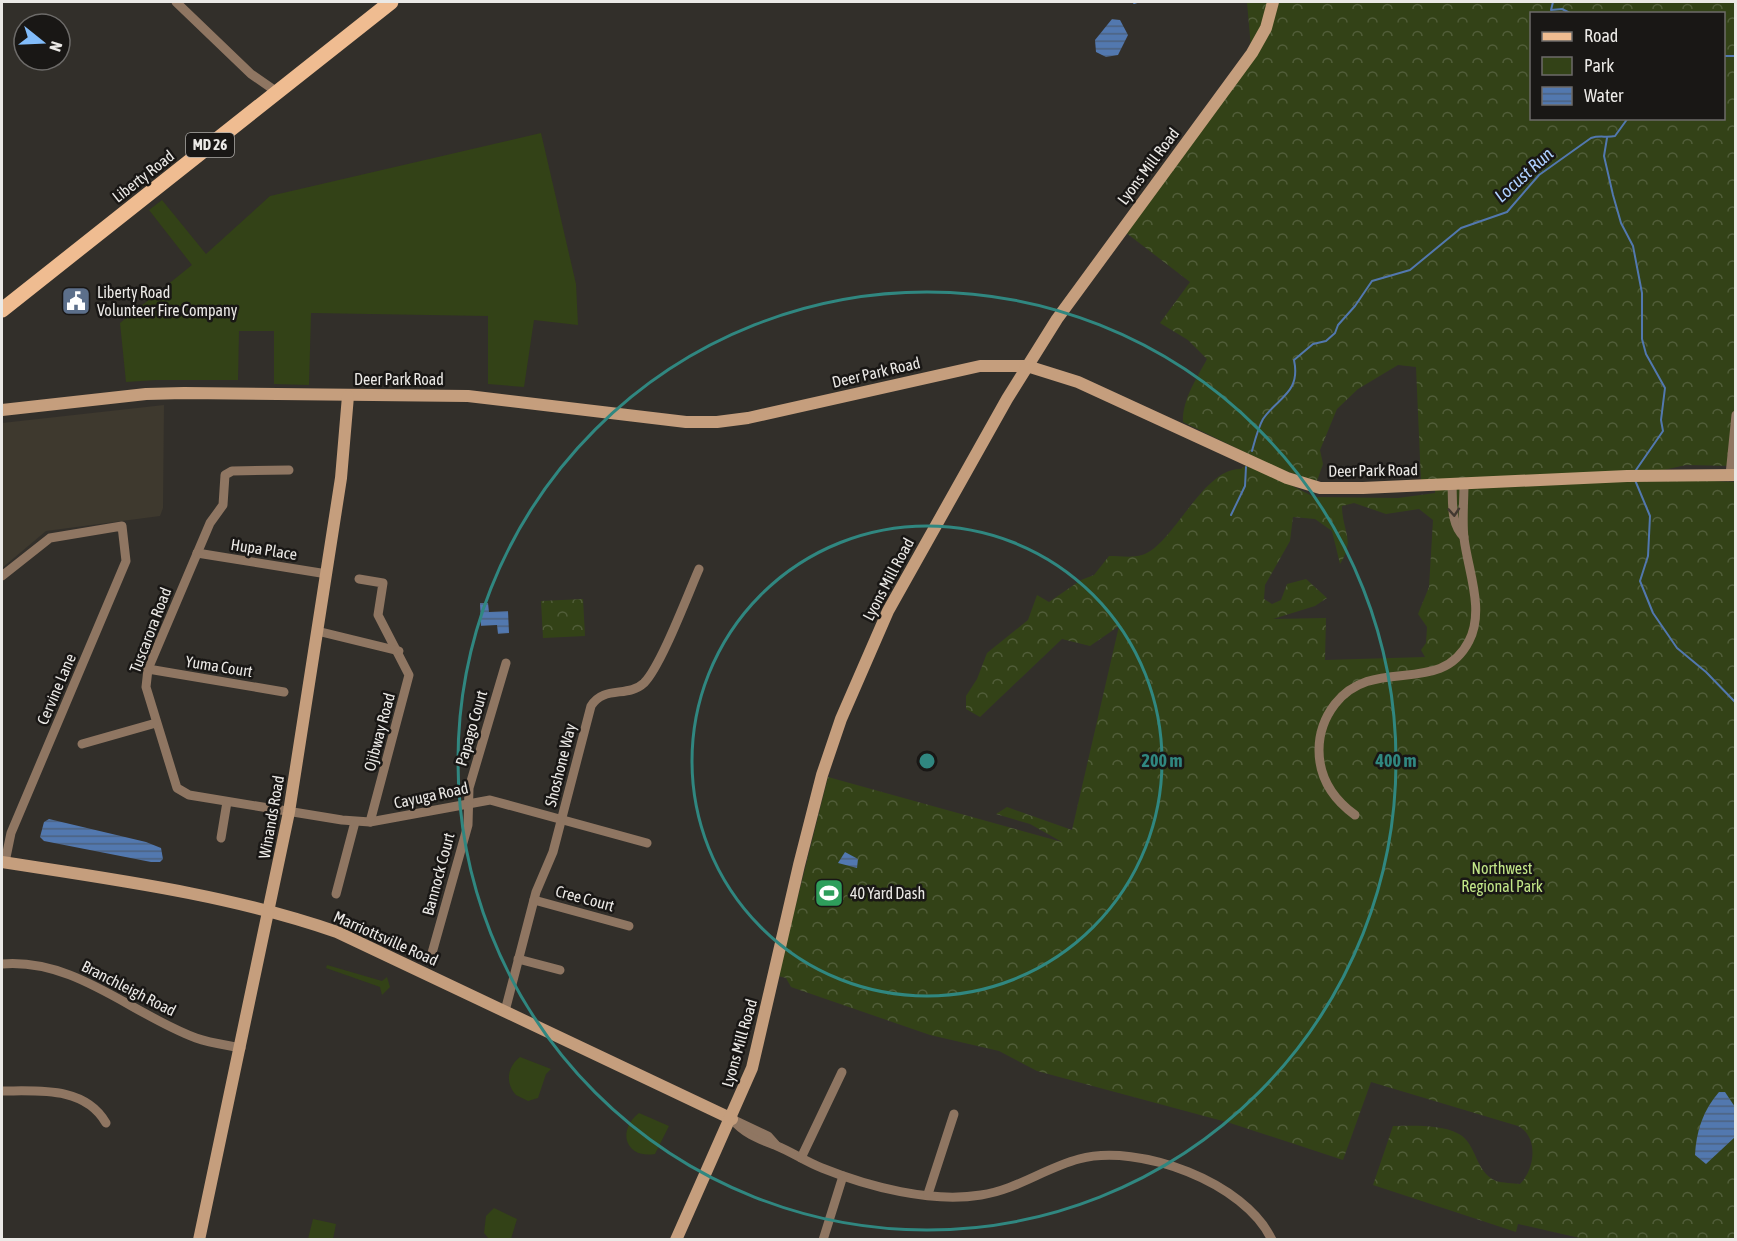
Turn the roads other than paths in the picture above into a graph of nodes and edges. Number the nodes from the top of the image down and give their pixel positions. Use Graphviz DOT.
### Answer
graph roads {
  1 [pos="176,2"];
  2 [pos="391,2"];
  3 [pos="1273,2"];
  4 [pos="277,92"];
  5 [pos="2,310"];
  6 [pos="1027,366"];
  7 [pos="348,396"];
  8 [pos="2,410"];
  9 [pos="1736,415"];
  10 [pos="289,470"];
  11 [pos="1733,475"];
  12 [pos="1458,484"];
  13 [pos="197,553"];
  14 [pos="699,569"];
  15 [pos="327,574"];
  16 [pos="2,576"];
  17 [pos="359,579"];
  18 [pos="317,631"];
  19 [pos="399,651"];
  20 [pos="506,663"];
  21 [pos="148,669"];
  22 [pos="284,692"];
  23 [pos="156,723"];
  24 [pos="82,744"];
  25 [pos="227,802"];
  26 [pos="468,802"];
  27 [pos="289,812"];
  28 [pos="1355,815"];
  29 [pos="562,819"];
  30 [pos="355,822"];
  31 [pos="370,822"];
  32 [pos="221,838"];
  33 [pos="647,843"];
  34 [pos="3,862"];
  35 [pos="336,894"];
  36 [pos="534,900"];
  37 [pos="270,913"];
  38 [pos="629,926"];
  39 [pos="432,953"];
  40 [pos="518,959"];
  41 [pos="2,964"];
  42 [pos="560,970"];
  43 [pos="505,1011"];
  44 [pos="241,1048"];
  45 [pos="842,1072"];
  46 [pos="2,1091"];
  47 [pos="954,1114"];
  48 [pos="732,1119"];
  49 [pos="106,1123"];
  50 [pos="801,1158"];
  51 [pos="843,1176"];
  52 [pos="928,1194"];
  53 [pos="199,1239"];
  54 [pos="676,1239"];
  55 [pos="823,1239"];
  56 [pos="1272,1239"];
  1 -- 4 [label="street"];
  2 -- 4 [label="main road, Liberty Road / MD 26"];
  3 -- 6 [label="street, Lyons Mill Road"];
  4 -- 5 [label="main road, Liberty Road / MD 26"];
  6 -- 7 [label="street, Deer Park Road"];
  6 -- 12 [label="street, Deer Park Road"];
  6 -- 48 [label="street, Lyons Mill Road"];
  7 -- 8 [label="street, Deer Park Road"];
  7 -- 15 [label="street, Winands Road"];
  9 -- 11 [label="street"];
  10 -- 13 [label="street, Tuscarora Road"];
  11 -- 12 [label="street, Deer Park Road"];
  12 -- 28 [label="street"];
  13 -- 15 [label="street, Hupa Place"];
  13 -- 21 [label="street, Tuscarora Road"];
  14 -- 29 [label="street, Shoshone Way"];
  15 -- 18 [label="street, Winands Road"];
  16 -- 34 [label="street, Cervine Lane"];
  17 -- 19 [label="street, Ojibway Road"];
  18 -- 19 [label="street"];
  18 -- 27 [label="street, Winands Road"];
  19 -- 31 [label="street, Ojibway Road"];
  20 -- 26 [label="street, Papago Court"];
  21 -- 22 [label="street, Yuma Court"];
  21 -- 23 [label="street, Tuscarora Road"];
  23 -- 24 [label="street"];
  23 -- 25 [label="street, Tuscarora Road"];
  25 -- 27 [label="street, Tuscarora Road"];
  25 -- 32 [label="street"];
  26 -- 29 [label="street, Cayuga Road"];
  26 -- 31 [label="street, Cayuga Road"];
  26 -- 39 [label="street, Bannock Court"];
  27 -- 30 [label="street, Cayuga Road"];
  27 -- 37 [label="street, Winands Road"];
  29 -- 33 [label="street, Cayuga Road"];
  29 -- 36 [label="street, Shoshone Way"];
  30 -- 31 [label="street, Cayuga Road"];
  30 -- 35 [label="street"];
  34 -- 37 [label="street, Marriottsville Road"];
  36 -- 38 [label="street, Cree Court"];
  36 -- 40 [label="street, Shoshone Way"];
  37 -- 43 [label="street, Marriottsville Road"];
  37 -- 44 [label="street, Winands Road"];
  40 -- 42 [label="street"];
  40 -- 43 [label="street, Shoshone Way"];
  41 -- 44 [label="street, Branchleigh Road"];
  43 -- 48 [label="street, Marriottsville Road"];
  44 -- 53 [label="street, Winands Road"];
  45 -- 50 [label="street"];
  46 -- 49 [label="street"];
  47 -- 52 [label="street"];
  48 -- 50 [label="street, Marriottsville Road"];
  48 -- 54 [label="street, Lyons Mill Road"];
  50 -- 51 [label="street, Marriottsville Road"];
  51 -- 52 [label="street, Marriottsville Road"];
  51 -- 55 [label="street"];
  52 -- 56 [label="street, Marriottsville Road"];
}
